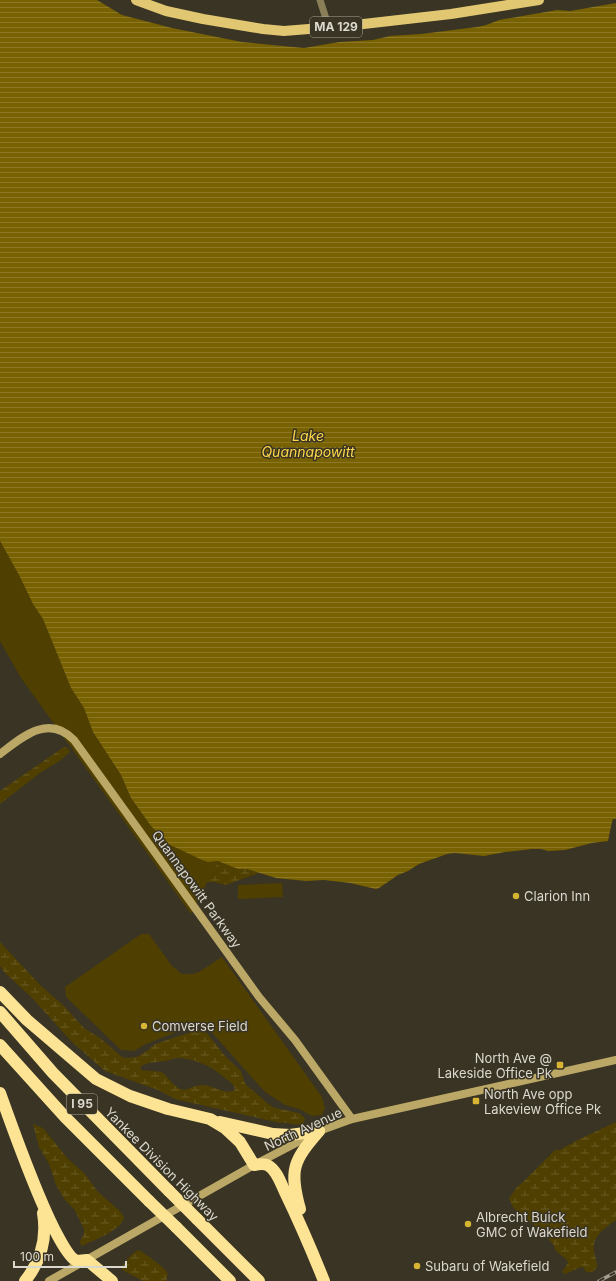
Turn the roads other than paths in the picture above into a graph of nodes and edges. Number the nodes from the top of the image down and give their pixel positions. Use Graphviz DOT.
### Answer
graph roads {
  1 [pos="136,0"];
  2 [pos="320,0"];
  3 [pos="539,0"];
  4 [pos="329,28"];
  5 [pos="0,754"];
  6 [pos="0,992"];
  7 [pos="0,1012"];
  8 [pos="0,1045"];
  9 [pos="616,1060"];
  10 [pos="0,1093"];
  11 [pos="210,1119"];
  12 [pos="352,1119"];
  13 [pos="319,1131"];
  14 [pos="254,1165"];
  15 [pos="38,1194"];
  16 [pos="310,1246"];
  17 [pos="87,1260"];
  18 [pos="25,1281"];
  19 [pos="49,1281"];
  20 [pos="112,1281"];
  21 [pos="230,1281"];
  22 [pos="259,1281"];
  23 [pos="324,1281"];
  1 -- 4 [label="main road, MA 129"];
  2 -- 4 [label="street"];
  3 -- 4 [label="main road, MA 129"];
  5 -- 12 [label="street, Quannapowitt Parkway"];
  6 -- 11 [label="highway"];
  7 -- 22 [label="highway, Yankee Division Highway / I 95, bridge"];
  8 -- 21 [label="highway, I 95, bridge"];
  9 -- 12 [label="street, North Avenue"];
  10 -- 15 [label="highway"];
  11 -- 13 [label="highway"];
  11 -- 14 [label="highway"];
  12 -- 13 [label="street, North Avenue"];
  13 -- 14 [label="street, North Avenue"];
  13 -- 16 [label="highway"];
  14 -- 16 [label="highway"];
  14 -- 17 [label="street, North Avenue"];
  15 -- 17 [label="highway"];
  15 -- 18 [label="highway"];
  16 -- 23 [label="highway"];
  17 -- 19 [label="street, North Avenue"];
  17 -- 20 [label="highway"];
}
